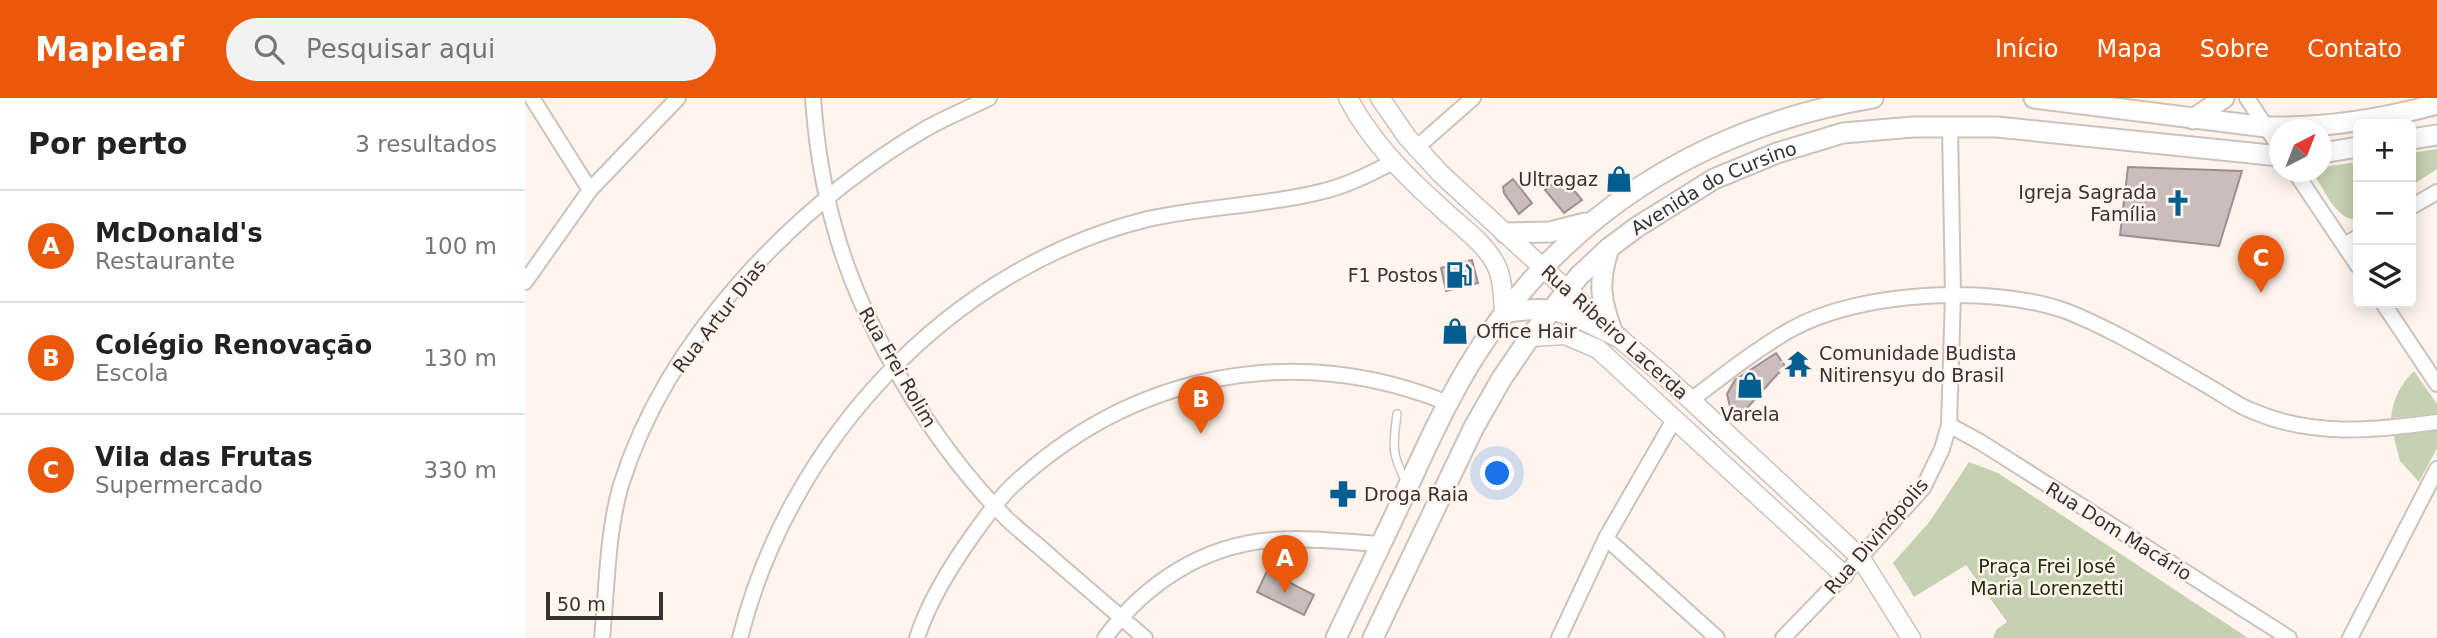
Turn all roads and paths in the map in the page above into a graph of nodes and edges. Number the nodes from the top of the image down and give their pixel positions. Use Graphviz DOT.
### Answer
graph roads {
  1 [pos="533,98"];
  2 [pos="678,98"];
  3 [pos="813,98"];
  4 [pos="989,98"];
  5 [pos="1348,98"];
  6 [pos="1380,98"];
  7 [pos="1472,98"];
  8 [pos="1873,98"];
  9 [pos="2034,98"];
  10 [pos="2224,98"];
  11 [pos="2247,98"];
  12 [pos="2437,104"];
  13 [pos="2193,119"];
  14 [pos="1950,127"];
  15 [pos="2266,127"];
  16 [pos="2269,132"];
  17 [pos="2437,135"];
  18 [pos="2416,138"];
  19 [pos="1416,148"];
  20 [pos="2353,148"];
  21 [pos="2332,151"];
  22 [pos="2269,155"];
  23 [pos="1393,162"];
  24 [pos="2302,182"];
  25 [pos="590,190"];
  26 [pos="2437,192"];
  27 [pos="829,199"];
  28 [pos="2416,204"];
  29 [pos="1590,222"];
  30 [pos="1505,233"];
  31 [pos="2353,240"];
  32 [pos="2344,245"];
  33 [pos="1609,248"];
  34 [pos="2353,258"];
  35 [pos="1542,266"];
  36 [pos="525,282"];
  37 [pos="1568,290"];
  38 [pos="1953,295"];
  39 [pos="2386,308"];
  40 [pos="1552,309"];
  41 [pos="1504,313"];
  42 [pos="1615,334"];
  43 [pos="1530,337"];
  44 [pos="895,365"];
  45 [pos="2437,384"];
  46 [pos="1691,400"];
  47 [pos="1448,403"];
  48 [pos="1397,414"];
  49 [pos="1675,418"];
  50 [pos="2437,422"];
  51 [pos="1948,425"];
  52 [pos="2437,469"];
  53 [pos="1408,486"];
  54 [pos="995,505"];
  55 [pos="1606,538"];
  56 [pos="1381,544"];
  57 [pos="1860,557"];
  58 [pos="1844,575"];
  59 [pos="1121,618"];
  60 [pos="602,638"];
  61 [pos="740,638"];
  62 [pos="917,638"];
  63 [pos="1105,638"];
  64 [pos="1145,638"];
  65 [pos="1336,638"];
  66 [pos="1373,638"];
  67 [pos="1559,638"];
  68 [pos="1717,638"];
  69 [pos="1783,638"];
  70 [pos="1911,638"];
  71 [pos="2289,638"];
  72 [pos="2350,638"];
  1 -- 25 [label="street"];
  2 -- 25 [label="street"];
  3 -- 27 [label="street, Rua Frei Rolim"];
  4 -- 27 [label="street, Rua Artur Dias"];
  5 -- 23 [label="street"];
  6 -- 19 [label="street, Rua Ribeiro Lacerda"];
  7 -- 19 [label="street"];
  8 -- 29 [label="main road, Avenida do Cursino"];
  9 -- 13 [label="main road"];
  10 -- 13 [label="main road"];
  11 -- 15 [label="street"];
  12 -- 15 [label="main road"];
  13 -- 15 [label="main road"];
  14 -- 22 [label="main road, Avenida do Cursino"];
  14 -- 33 [label="main road, Avenida do Cursino"];
  14 -- 38 [label="street, Rua Divinópolis"];
  15 -- 16 [label="street"];
  17 -- 18 [label="main road"];
  19 -- 30 [label="street, Rua Ribeiro Lacerda"];
  20 -- 21 [label="main road"];
  23 -- 41 [label="street"];
  23 -- 44 [label="street"];
  24 -- 32 [label="street"];
  25 -- 36 [label="street"];
  26 -- 28 [label="street"];
  27 -- 44 [label="street, Rua Frei Rolim"];
  27 -- 60 [label="street, Rua Artur Dias"];
  29 -- 30 [label="main road"];
  29 -- 35 [label="main road, Avenida do Cursino"];
  30 -- 35 [label="street, Rua Ribeiro Lacerda"];
  31 -- 32 [label="street"];
  32 -- 34 [label="street"];
  33 -- 37 [label="main road, Avenida do Cursino"];
  33 -- 42 [label="main road"];
  35 -- 37 [label="street, Rua Ribeiro Lacerda"];
  35 -- 41 [label="main road, Avenida do Cursino"];
  37 -- 40 [label="main road, Avenida do Cursino"];
  37 -- 42 [label="street, Rua Ribeiro Lacerda"];
  38 -- 46 [label="street"];
  38 -- 50 [label="street"];
  38 -- 51 [label="street, Rua Divinópolis"];
  39 -- 45 [label="street"];
  40 -- 41 [label="main road"];
  40 -- 42 [label="main road"];
  40 -- 43 [label="main road, Avenida do Cursino"];
  41 -- 47 [label="main road, Avenida do Cursino"];
  42 -- 46 [label="street, Rua Ribeiro Lacerda"];
  43 -- 49 [label="street, Rua Ribeiro Lacerda"];
  43 -- 66 [label="main road, Avenida do Cursino"];
  44 -- 54 [label="street, Rua Frei Rolim"];
  44 -- 61 [label="street"];
  46 -- 57 [label="street, Rua Ribeiro Lacerda"];
  47 -- 53 [label="main road, Avenida do Cursino"];
  47 -- 54 [label="street"];
  48 -- 53 [label="lane"];
  49 -- 55 [label="street"];
  49 -- 58 [label="street, Rua Ribeiro Lacerda"];
  51 -- 57 [label="street, Rua Divinópolis"];
  51 -- 71 [label="street, Rua Dom Macário"];
  52 -- 72 [label="street"];
  53 -- 56 [label="main road, Avenida do Cursino"];
  54 -- 59 [label="street, Rua Frei Rolim"];
  54 -- 62 [label="street"];
  55 -- 67 [label="street"];
  55 -- 68 [label="street"];
  56 -- 59 [label="street"];
  56 -- 65 [label="main road, Avenida do Cursino"];
  57 -- 58 [label="street, Rua Divinópolis"];
  57 -- 70 [label="street, Rua Ribeiro Lacerda"];
  58 -- 69 [label="street, Rua Divinópolis"];
  59 -- 63 [label="street"];
  59 -- 64 [label="street, Rua Frei Rolim"];
}
